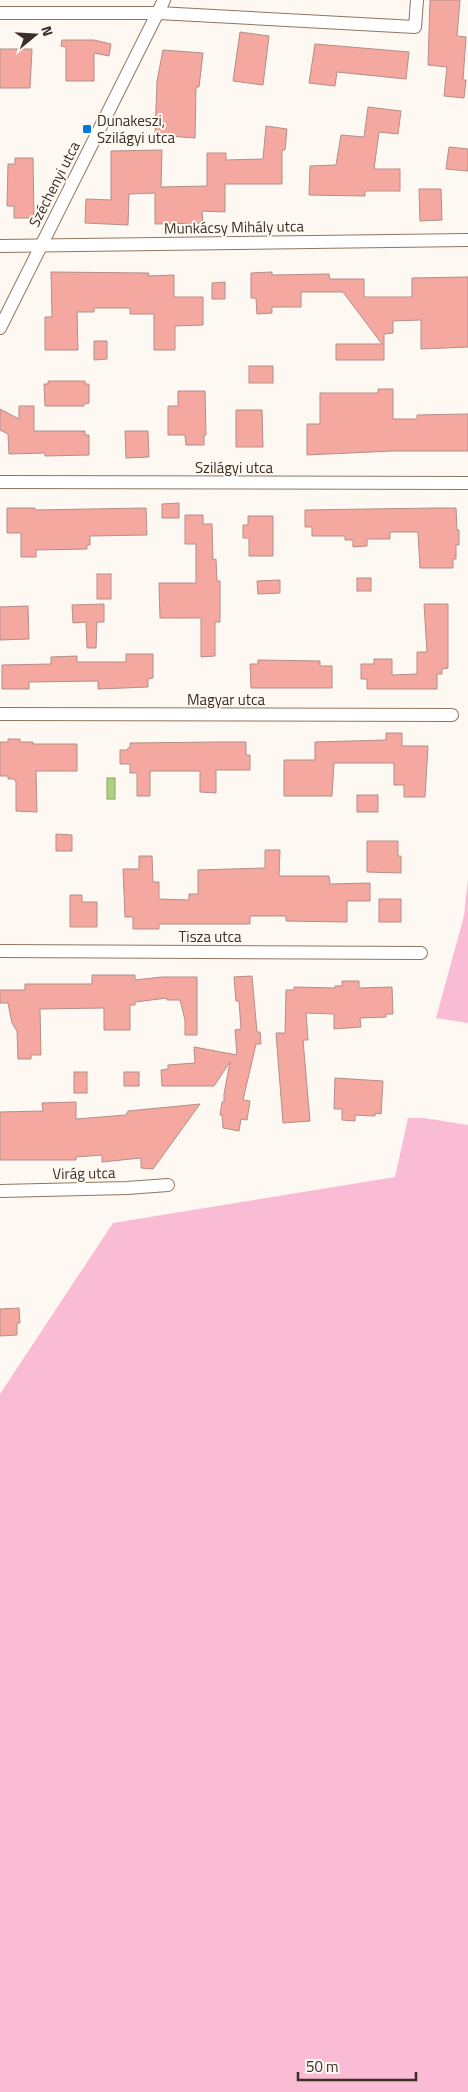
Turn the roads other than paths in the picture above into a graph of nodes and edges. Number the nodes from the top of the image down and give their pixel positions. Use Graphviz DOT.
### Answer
graph roads {
  1 [pos="164,0"];
  2 [pos="417,0"];
  3 [pos="0,13"];
  4 [pos="158,13"];
  5 [pos="468,240"];
  6 [pos="0,246"];
  7 [pos="41,246"];
  8 [pos="0,328"];
  9 [pos="0,482"];
  10 [pos="468,483"];
  11 [pos="0,714"];
  12 [pos="452,716"];
  13 [pos="0,951"];
  14 [pos="421,953"];
  15 [pos="168,1185"];
  16 [pos="0,1191"];
  1 -- 4 [label="street, Széchenyi utca"];
  2 -- 4 [label="street"];
  3 -- 4 [label="street"];
  4 -- 7 [label="street, Széchenyi utca"];
  5 -- 7 [label="street, Munkácsy Mihály utca"];
  6 -- 7 [label="street, Munkácsy Mihály utca"];
  7 -- 8 [label="street, Széchenyi utca"];
  9 -- 10 [label="street, Szilágyi utca"];
  11 -- 12 [label="street, Magyar utca"];
  13 -- 14 [label="street, Tisza utca"];
  15 -- 16 [label="street, Virág utca"];
}
